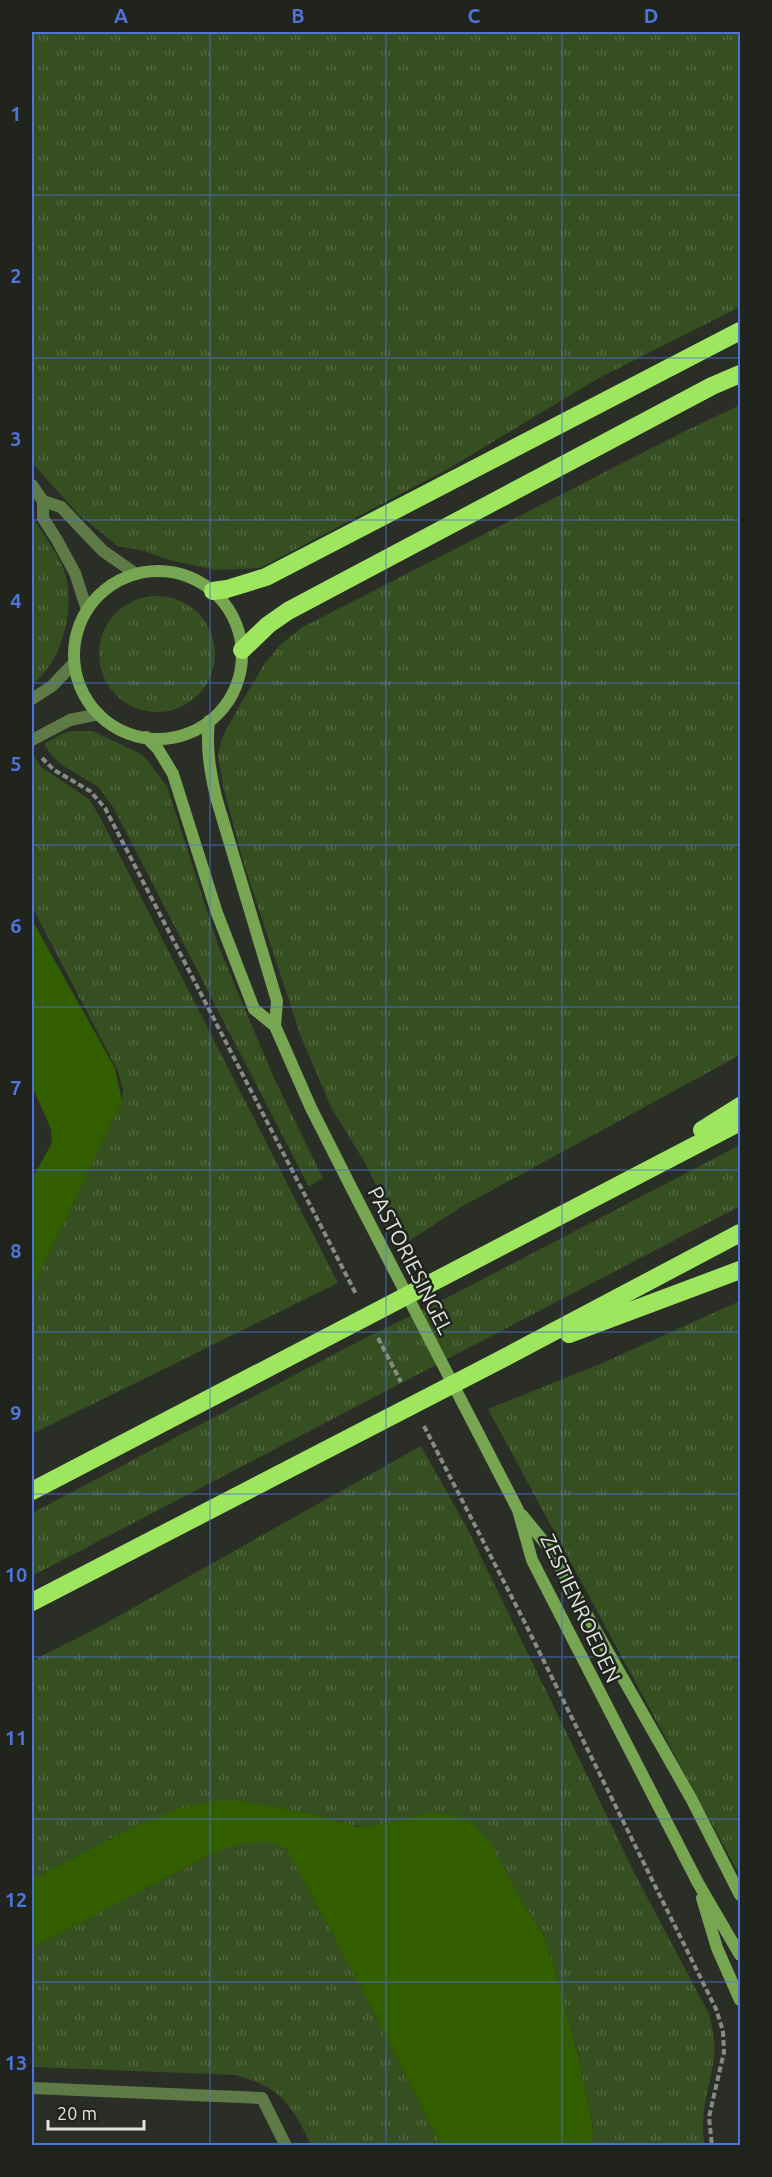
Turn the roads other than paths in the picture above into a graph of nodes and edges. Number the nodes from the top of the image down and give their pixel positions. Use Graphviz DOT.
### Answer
graph roads {
  1 [pos="741,331"];
  2 [pos="741,374"];
  3 [pos="32,485"];
  4 [pos="43,501"];
  5 [pos="136,573"];
  6 [pos="213,591"];
  7 [pos="87,610"];
  8 [pos="242,650"];
  9 [pos="74,663"];
  10 [pos="32,699"];
  11 [pos="99,714"];
  12 [pos="209,721"];
  13 [pos="146,738"];
  14 [pos="32,740"];
  15 [pos="275,1026"];
  16 [pos="741,1106"];
  17 [pos="741,1122"];
  18 [pos="586,1203"];
  19 [pos="741,1233"];
  20 [pos="741,1270"];
  21 [pos="500,1360"];
  22 [pos="32,1491"];
  23 [pos="518,1509"];
  24 [pos="32,1602"];
  25 [pos="698,1882"];
  26 [pos="741,1895"];
  27 [pos="741,1955"];
  28 [pos="741,2000"];
  29 [pos="32,2088"];
  30 [pos="286,2145"];
  1 -- 6 [label="highway"];
  2 -- 8 [label="highway"];
  3 -- 4 [label="street"];
  4 -- 5 [label="street"];
  4 -- 7 [label="street"];
  5 -- 6 [label="main road"];
  5 -- 7 [label="main road"];
  6 -- 8 [label="main road"];
  7 -- 9 [label="main road"];
  8 -- 12 [label="main road"];
  9 -- 10 [label="street"];
  9 -- 11 [label="main road"];
  11 -- 13 [label="main road"];
  11 -- 14 [label="street"];
  12 -- 13 [label="main road"];
  12 -- 15 [label="main road, PASTORIESINGEL"];
  13 -- 15 [label="main road, PASTORIESINGEL"];
  15 -- 23 [label="main road, PASTORIESINGEL"];
  16 -- 18 [label="highway"];
  17 -- 18 [label="highway"];
  18 -- 22 [label="highway"];
  19 -- 21 [label="highway"];
  20 -- 21 [label="highway"];
  21 -- 24 [label="highway"];
  23 -- 25 [label="main road, ZESTIENROEDEN"];
  23 -- 26 [label="main road, ZESTIENROEDEN"];
  25 -- 27 [label="main road, ZESTIENROEDEN"];
  25 -- 28 [label="main road"];
  29 -- 30 [label="street"];
}
